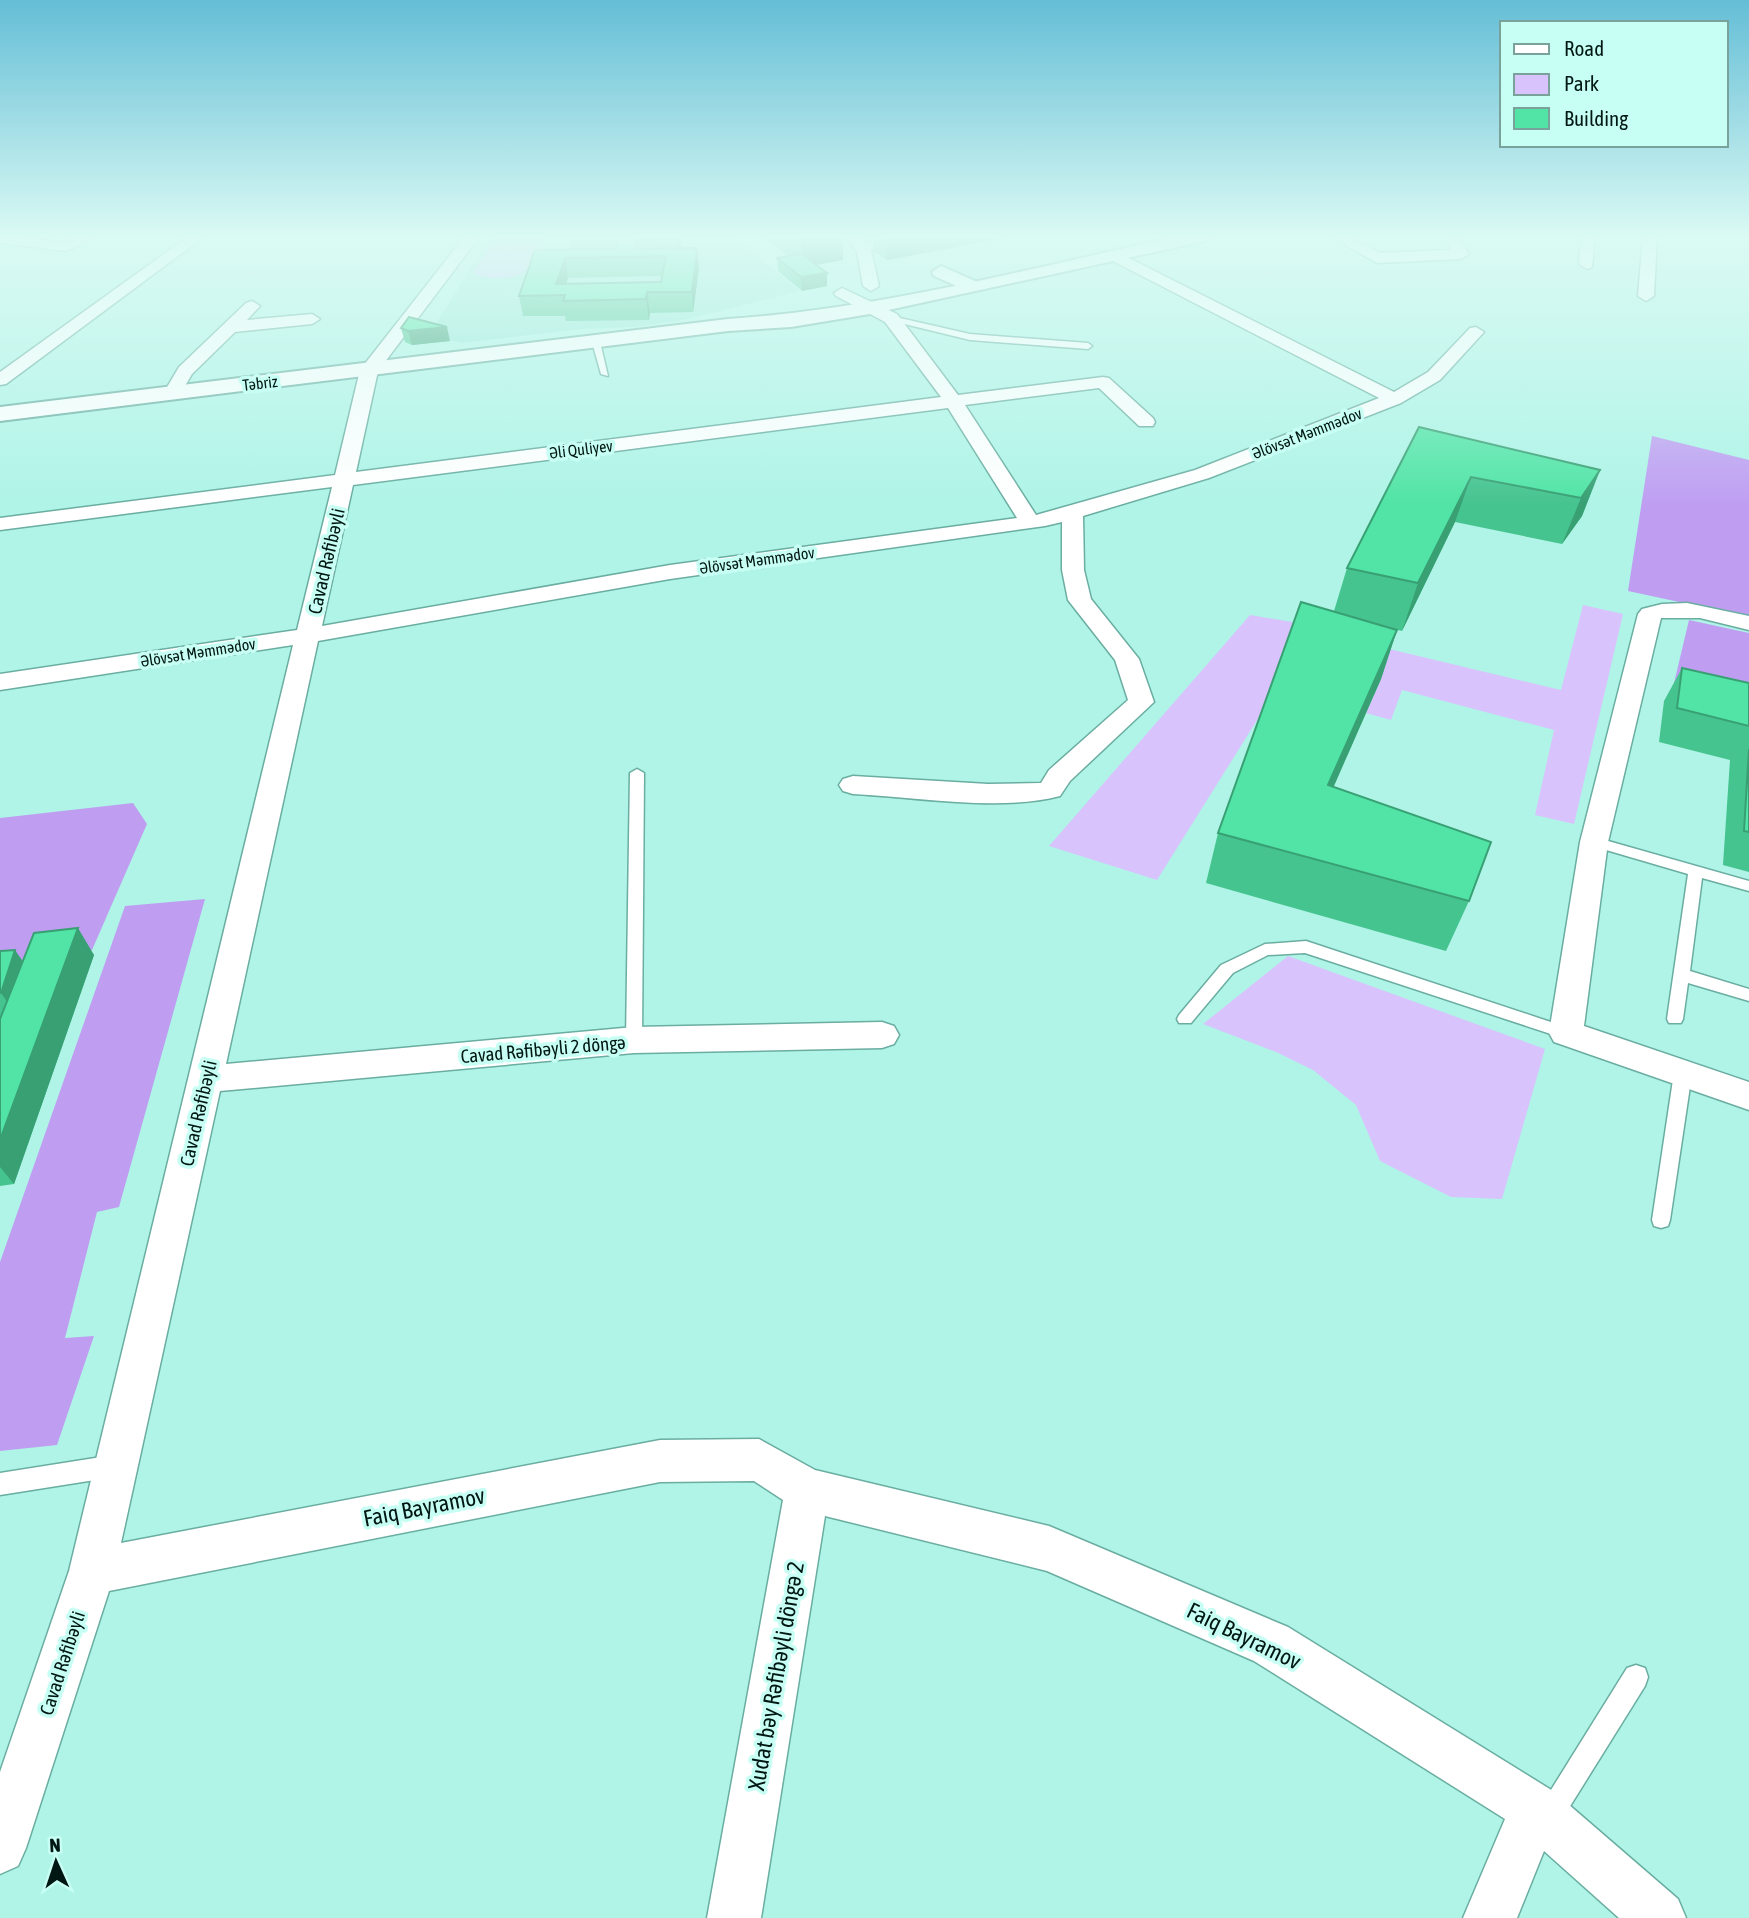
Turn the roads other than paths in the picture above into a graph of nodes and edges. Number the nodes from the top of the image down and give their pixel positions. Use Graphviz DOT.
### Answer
graph roads {
  1 [pos="75,326"];
  2 [pos="246,326"];
  3 [pos="404,326"];
  4 [pos="724,326"];
  5 [pos="897,326"];
  6 [pos="922,326"];
  7 [pos="1250,326"];
  8 [pos="231,327"];
  9 [pos="1476,332"];
  10 [pos="596,342"];
  11 [pos="1088,346"];
  12 [pos="369,370"];
  13 [pos="605,374"];
  14 [pos="0,380"];
  15 [pos="172,394"];
  16 [pos="1394,399"];
  17 [pos="953,401"];
  18 [pos="0,414"];
  19 [pos="1146,422"];
  20 [pos="344,479"];
  21 [pos="1072,512"];
  22 [pos="1030,522"];
  23 [pos="0,524"];
  24 [pos="1749,623"];
  25 [pos="308,636"];
  26 [pos="0,682"];
  27 [pos="637,773"];
  28 [pos="853,785"];
  29 [pos="1594,842"];
  30 [pos="1696,871"];
  31 [pos="1749,886"];
  32 [pos="1682,975"];
  33 [pos="1749,995"];
  34 [pos="1185,1018"];
  35 [pos="1675,1019"];
  36 [pos="1566,1034"];
  37 [pos="882,1035"];
  38 [pos="634,1040"];
  39 [pos="1683,1073"];
  40 [pos="206,1079"];
  41 [pos="1749,1096"];
  42 [pos="1661,1220"];
  43 [pos="117,1465"];
  44 [pos="0,1484"];
  45 [pos="807,1490"];
  46 [pos="92,1571"];
  47 [pos="1636,1678"];
  48 [pos="1541,1815"];
  49 [pos="0,1848"];
  50 [pos="734,1918"];
  51 [pos="1490,1918"];
  52 [pos="1659,1918"];
  1 -- 14 [label="street"];
  2 -- 8 [label="street"];
  3 -- 12 [label="street"];
  4 -- 10 [label="main road, Təbriz"];
  5 -- 17 [label="street"];
  6 -- 11 [label="lane"];
  7 -- 16 [label="street"];
  8 -- 15 [label="street"];
  9 -- 16 [label="street, Əlövsət Məmmədov"];
  10 -- 12 [label="main road, Təbriz"];
  10 -- 13 [label="lane"];
  12 -- 15 [label="main road, Təbriz"];
  12 -- 20 [label="street, Cavad Rəfibəyli"];
  15 -- 18 [label="main road, Təbriz"];
  16 -- 21 [label="street, Əlövsət Məmmədov"];
  17 -- 19 [label="street, Əli Quliyev"];
  17 -- 20 [label="street, Əli Quliyev"];
  17 -- 22 [label="street"];
  20 -- 23 [label="street, Əli Quliyev"];
  20 -- 25 [label="street, Cavad Rəfibəyli"];
  21 -- 22 [label="street, Əlövsət Məmmədov"];
  21 -- 28 [label="street"];
  22 -- 25 [label="street, Əlövsət Məmmədov"];
  24 -- 29 [label="street"];
  25 -- 26 [label="street, Əlövsət Məmmədov"];
  25 -- 40 [label="street, Cavad Rəfibəyli"];
  27 -- 38 [label="lane"];
  29 -- 30 [label="lane"];
  29 -- 36 [label="street"];
  30 -- 31 [label="lane"];
  30 -- 32 [label="lane"];
  32 -- 33 [label="lane"];
  32 -- 35 [label="lane"];
  34 -- 36 [label="lane"];
  36 -- 39 [label="street"];
  37 -- 38 [label="street, Cavad Rəfibəyli 2 döngə"];
  38 -- 40 [label="street, Cavad Rəfibəyli 2 döngə"];
  39 -- 41 [label="street"];
  39 -- 42 [label="lane"];
  40 -- 43 [label="street, Cavad Rəfibəyli"];
  43 -- 44 [label="lane"];
  43 -- 46 [label="street, Cavad Rəfibəyli"];
  45 -- 46 [label="street, Faiq Bayramov"];
  45 -- 48 [label="street, Faiq Bayramov"];
  45 -- 50 [label="street, Xudat bəy Rəfibəyli döngə 2"];
  46 -- 49 [label="street, Cavad Rəfibəyli"];
  47 -- 48 [label="lane"];
  48 -- 51 [label="street"];
  48 -- 52 [label="street, Faiq Bayramov"];
}
